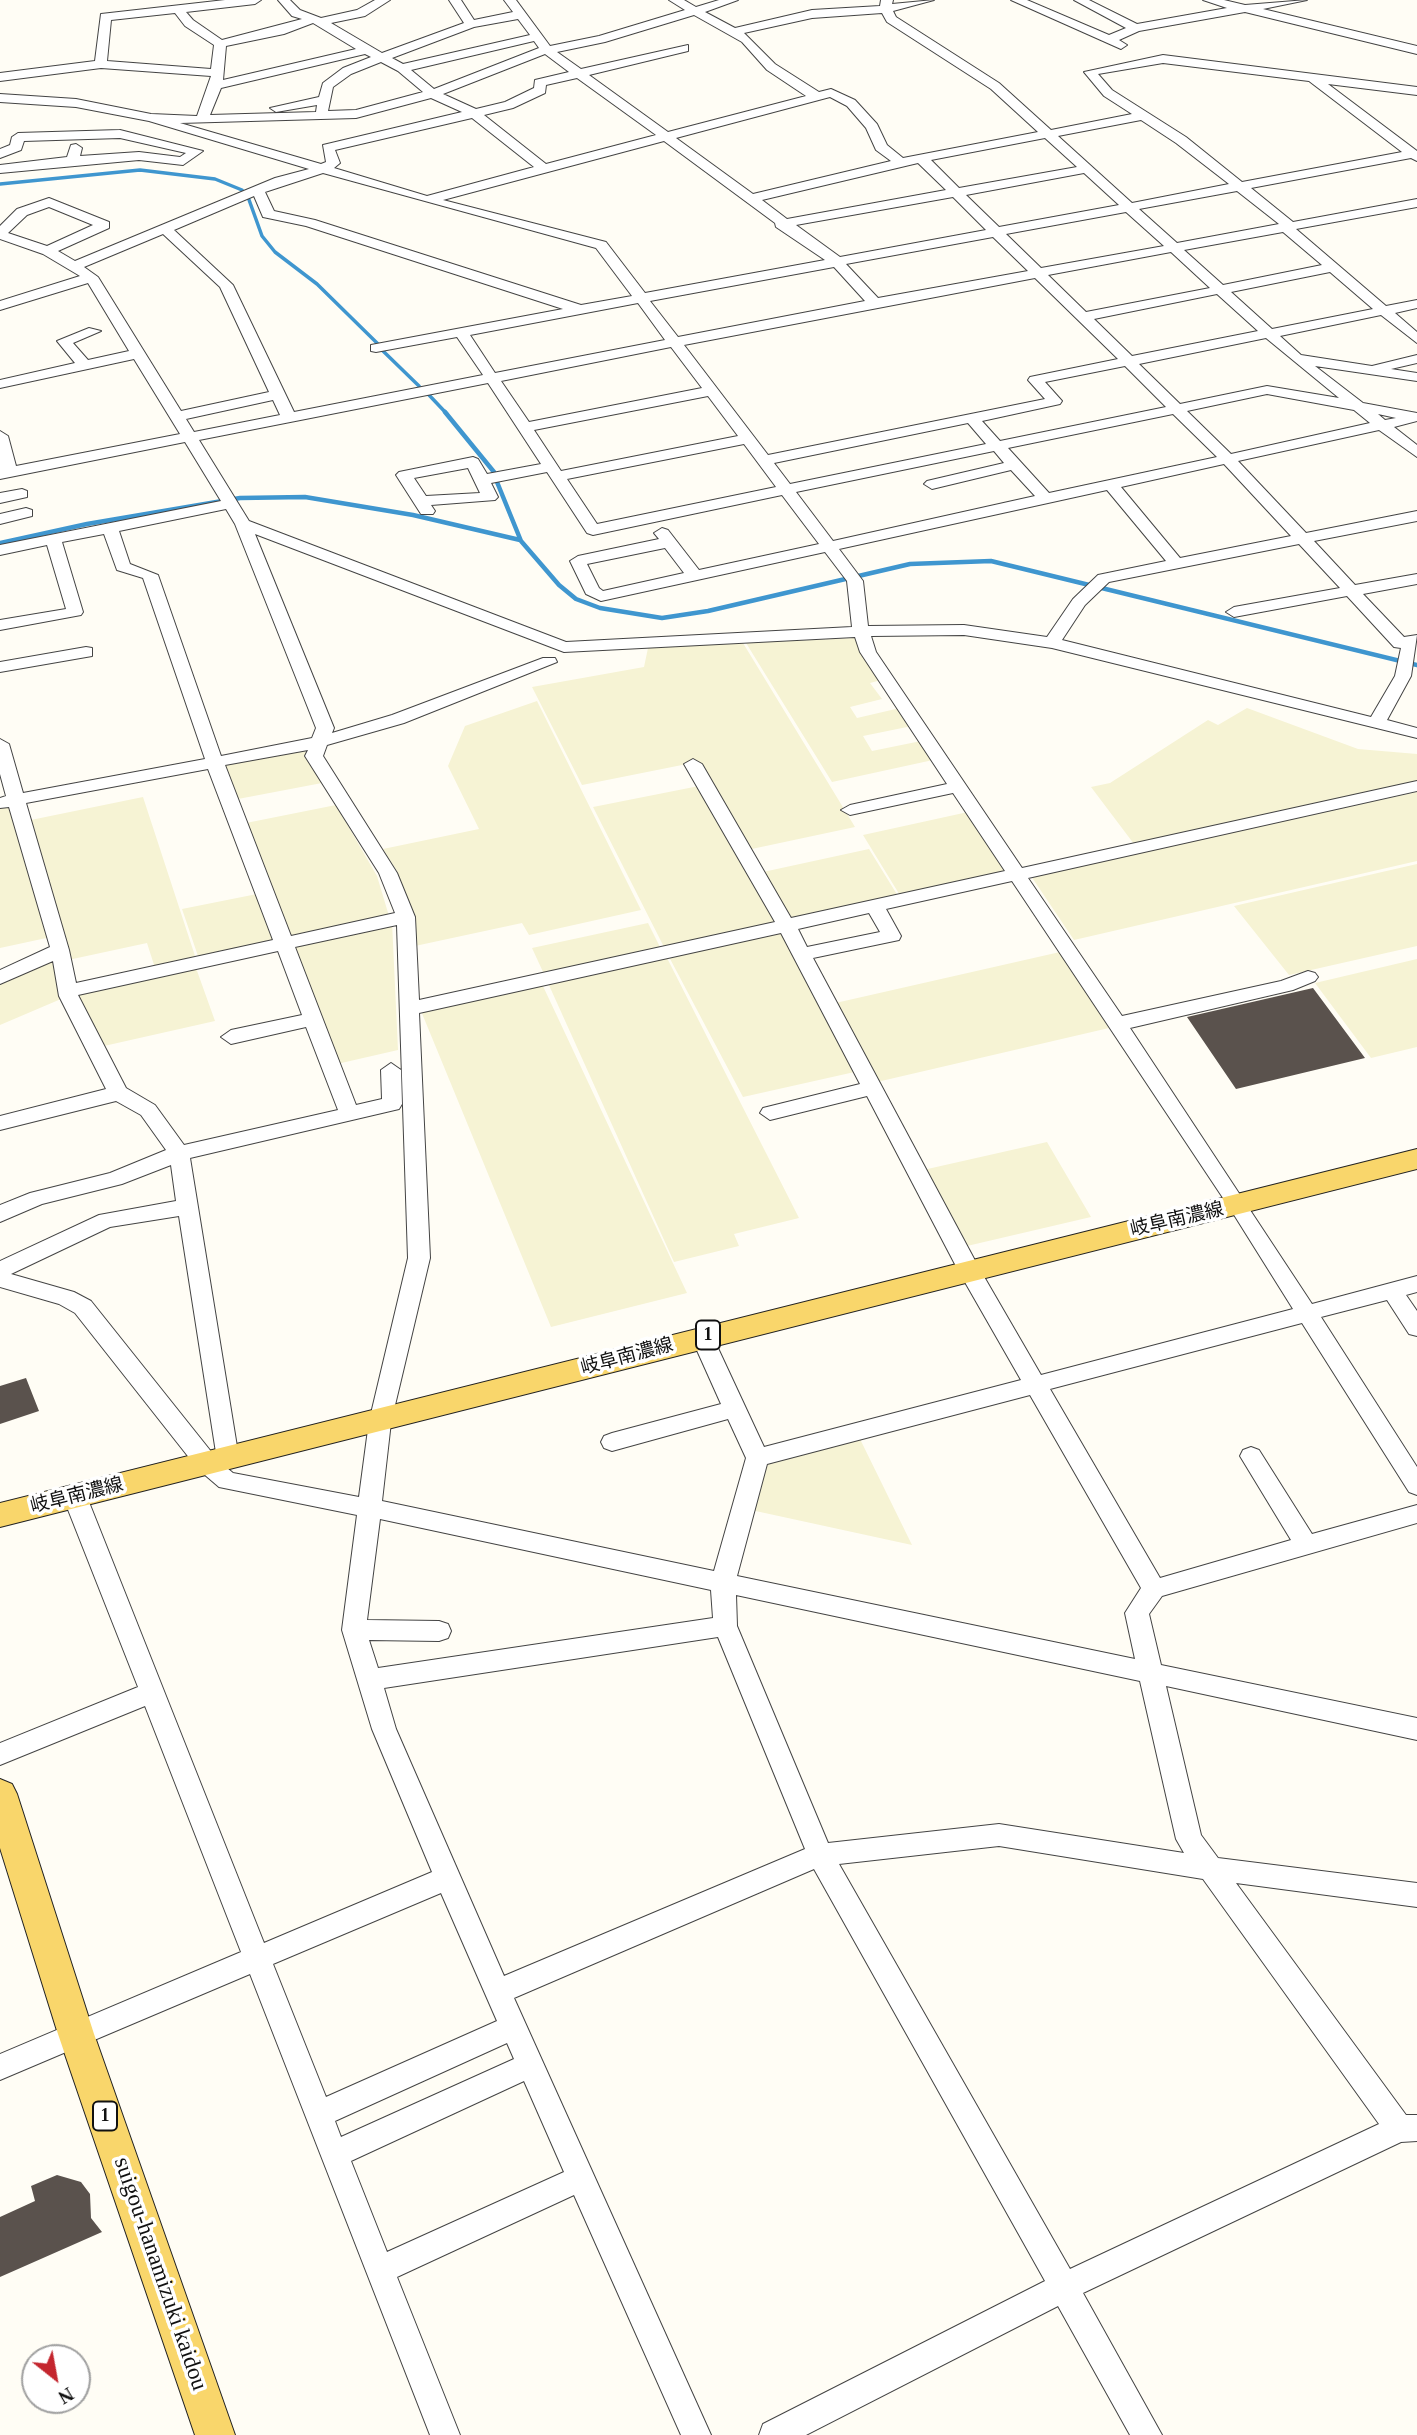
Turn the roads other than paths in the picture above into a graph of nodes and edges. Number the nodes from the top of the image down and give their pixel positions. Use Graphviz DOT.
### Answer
graph roads {
  1 [pos="103,0"];
  2 [pos="255,0"];
  3 [pos="284,0"];
  4 [pos="384,0"];
  5 [pos="455,0"];
  6 [pos="510,0"];
  7 [pos="675,0"];
  8 [pos="732,0"];
  9 [pos="928,0"];
  10 [pos="1017,0"];
  11 [pos="1080,0"];
  12 [pos="1209,0"];
  13 [pos="1301,0"];
  14 [pos="887,5"];
  15 [pos="178,9"];
  16 [pos="1244,9"];
  17 [pos="693,12"];
  18 [pos="518,15"];
  19 [pos="105,17"];
  20 [pos="315,21"];
  21 [pos="471,24"];
  22 [pos="1135,28"];
  23 [pos="733,32"];
  24 [pos="536,37"];
  25 [pos="1109,40"];
  26 [pos="220,44"];
  27 [pos="684,48"];
  28 [pos="546,49"];
  29 [pos="366,50"];
  30 [pos="1417,50"];
  31 [pos="381,56"];
  32 [pos="1153,58"];
  33 [pos="101,64"];
  34 [pos="402,68"];
  35 [pos="582,74"];
  36 [pos="0,77"];
  37 [pos="1312,78"];
  38 [pos="217,79"];
  39 [pos="1416,91"];
  40 [pos="432,93"];
  41 [pos="817,97"];
  42 [pos="0,98"];
  43 [pos="324,100"];
  44 [pos="111,110"];
  45 [pos="472,112"];
  46 [pos="1143,116"];
  47 [pos="151,118"];
  48 [pos="201,120"];
  49 [pos="324,133"];
  50 [pos="1048,133"];
  51 [pos="80,134"];
  52 [pos="664,137"];
  53 [pos="0,154"];
  54 [pos="1415,155"];
  55 [pos="921,158"];
  56 [pos="72,160"];
  57 [pos="901,162"];
  58 [pos="0,169"];
  59 [pos="322,169"];
  60 [pos="544,169"];
  61 [pos="1087,169"];
  62 [pos="1241,186"];
  63 [pos="258,190"];
  64 [pos="957,193"];
  65 [pos="428,200"];
  66 [pos="751,200"];
  67 [pos="1417,203"];
  68 [pos="1129,207"];
  69 [pos="781,224"];
  70 [pos="1287,226"];
  71 [pos="165,229"];
  72 [pos="996,231"];
  73 [pos="0,234"];
  74 [pos="1175,248"];
  75 [pos="48,251"];
  76 [pos="836,261"];
  77 [pos="75,267"];
  78 [pos="1333,267"];
  79 [pos="1039,273"];
  80 [pos="90,277"];
  81 [pos="1221,290"];
  82 [pos="639,298"];
  83 [pos="875,303"];
  84 [pos="1417,304"];
  85 [pos="0,306"];
  86 [pos="580,309"];
  87 [pos="1384,311"];
  88 [pos="1084,317"];
  89 [pos="94,331"];
  90 [pos="461,332"];
  91 [pos="1269,334"];
  92 [pos="1417,339"];
  93 [pos="673,342"];
  94 [pos="376,348"];
  95 [pos="140,353"];
  96 [pos="1297,359"];
  97 [pos="1417,359"];
  98 [pos="1128,362"];
  99 [pos="85,365"];
  100 [pos="1366,369"];
  101 [pos="1417,377"];
  102 [pos="491,378"];
  103 [pos="0,384"];
  104 [pos="710,391"];
  105 [pos="278,394"];
  106 [pos="1353,406"];
  107 [pos="1177,410"];
  108 [pos="177,416"];
  109 [pos="288,416"];
  110 [pos="1417,417"];
  111 [pos="971,418"];
  112 [pos="1380,426"];
  113 [pos="523,428"];
  114 [pos="0,436"];
  115 [pos="189,436"];
  116 [pos="747,439"];
  117 [pos="998,447"];
  118 [pos="1417,453"];
  119 [pos="1229,460"];
  120 [pos="763,461"];
  121 [pos="1015,465"];
  122 [pos="552,472"];
  123 [pos="5,473"];
  124 [pos="482,480"];
  125 [pos="932,484"];
  126 [pos="1111,485"];
  127 [pos="786,490"];
  128 [pos="22,494"];
  129 [pos="0,498"];
  130 [pos="1046,499"];
  131 [pos="228,501"];
  132 [pos="26,513"];
  133 [pos="1417,516"];
  134 [pos="652,518"];
  135 [pos="0,519"];
  136 [pos="243,524"];
  137 [pos="110,527"];
  138 [pos="53,538"];
  139 [pos="1301,538"];
  140 [pos="669,542"];
  141 [pos="828,547"];
  142 [pos="0,550"];
  143 [pos="1176,563"];
  144 [pos="695,576"];
  145 [pos="1417,579"];
  146 [pos="1351,591"];
  147 [pos="1234,612"];
  148 [pos="0,625"];
  149 [pos="864,634"];
  150 [pos="1052,643"];
  151 [pos="1413,644"];
  152 [pos="86,652"];
  153 [pos="549,662"];
  154 [pos="0,667"];
  155 [pos="1377,722"];
  156 [pos="1417,733"];
  157 [pos="320,742"];
  158 [pos="0,744"];
  159 [pos="214,760"];
  160 [pos="693,764"];
  161 [pos="1417,786"];
  162 [pos="957,787"];
  163 [pos="8,801"];
  164 [pos="850,810"];
  165 [pos="1017,874"];
  166 [pos="875,907"];
  167 [pos="406,917"];
  168 [pos="786,925"];
  169 [pos="285,944"];
  170 [pos="60,950"];
  171 [pos="802,954"];
  172 [pos="1308,977"];
  173 [pos="0,978"];
  174 [pos="68,991"];
  175 [pos="408,1009"];
  176 [pos="314,1019"];
  177 [pos="1117,1024"];
  178 [pos="231,1037"];
  179 [pos="391,1070"];
  180 [pos="873,1088"];
  181 [pos="118,1093"];
  182 [pos="349,1113"];
  183 [pos="770,1113"];
  184 [pos="0,1123"];
  185 [pos="179,1153"];
  186 [pos="1417,1159"];
  187 [pos="1238,1205"];
  188 [pos="189,1207"];
  189 [pos="0,1214"];
  190 [pos="0,1270"];
  191 [pos="969,1270"];
  192 [pos="0,1279"];
  193 [pos="1417,1284"];
  194 [pos="1392,1291"];
  195 [pos="1307,1313"];
  196 [pos="1417,1328"];
  197 [pos="702,1337"];
  198 [pos="1035,1384"];
  199 [pos="735,1409"];
  200 [pos="380,1422"];
  201 [pos="612,1442"];
  202 [pos="1251,1455"];
  203 [pos="757,1458"];
  204 [pos="217,1461"];
  205 [pos="1417,1486"];
  206 [pos="75,1497"];
  207 [pos="371,1508"];
  208 [pos="1417,1514"];
  209 [pos="0,1515"];
  210 [pos="1307,1546"];
  211 [pos="723,1582"];
  212 [pos="1154,1589"];
  213 [pos="725,1626"];
  214 [pos="354,1630"];
  215 [pos="439,1631"];
  216 [pos="1151,1673"];
  217 [pos="368,1680"];
  218 [pos="152,1692"];
  219 [pos="1417,1729"];
  220 [pos="0,1754"];
  221 [pos="0,1794"];
  222 [pos="820,1855"];
  223 [pos="1208,1868"];
  224 [pos="447,1878"];
  225 [pos="1417,1895"];
  226 [pos="255,1957"];
  227 [pos="498,1993"];
  228 [pos="513,2027"];
  229 [pos="76,2034"];
  230 [pos="530,2066"];
  231 [pos="0,2067"];
  232 [pos="317,2115"];
  233 [pos="1408,2128"];
  234 [pos="333,2155"];
  235 [pos="581,2178"];
  236 [pos="379,2270"];
  237 [pos="1062,2288"];
  238 [pos="215,2435"];
  239 [pos="444,2435"];
  240 [pos="696,2435"];
  241 [pos="774,2435"];
  242 [pos="1147,2435"];
  1 -- 19 [label="street"];
  2 -- 15 [label="street"];
  3 -- 20 [label="street"];
  4 -- 20 [label="street"];
  5 -- 21 [label="street"];
  6 -- 18 [label="street"];
  7 -- 17 [label="street"];
  8 -- 17 [label="street"];
  9 -- 14 [label="street"];
  10 -- 25 [label="street"];
  11 -- 22 [label="street"];
  12 -- 16 [label="street"];
  13 -- 16 [label="street"];
  14 -- 23 [label="street"];
  14 -- 50 [label="street"];
  15 -- 19 [label="street"];
  15 -- 26 [label="street"];
  16 -- 22 [label="street"];
  16 -- 30 [label="street"];
  17 -- 23 [label="street"];
  17 -- 28 [label="street"];
  18 -- 21 [label="street"];
  18 -- 24 [label="street"];
  19 -- 33 [label="street"];
  20 -- 26 [label="street"];
  20 -- 29 [label="street"];
  21 -- 31 [label="street"];
  22 -- 25 [label="street"];
  23 -- 41 [label="street"];
  24 -- 28 [label="street"];
  24 -- 34 [label="street"];
  25 -- 32 [label="street"];
  26 -- 38 [label="street"];
  27 -- 35 [label="street"];
  28 -- 35 [label="street"];
  28 -- 40 [label="street"];
  29 -- 31 [label="street"];
  29 -- 38 [label="street"];
  31 -- 34 [label="street"];
  31 -- 43 [label="street"];
  32 -- 37 [label="street"];
  32 -- 46 [label="street"];
  33 -- 36 [label="street"];
  33 -- 38 [label="street"];
  34 -- 40 [label="street"];
  35 -- 45 [label="street"];
  35 -- 52 [label="street"];
  37 -- 39 [label="street"];
  37 -- 54 [label="street"];
  38 -- 48 [label="street"];
  40 -- 45 [label="street"];
  40 -- 49 [label="street"];
  41 -- 52 [label="street"];
  41 -- 57 [label="street"];
  42 -- 44 [label="street"];
  43 -- 48 [label="street"];
  43 -- 49 [label="street"];
  44 -- 47 [label="street"];
  44 -- 51 [label="street"];
  45 -- 49 [label="street"];
  45 -- 60 [label="street"];
  46 -- 50 [label="street"];
  46 -- 62 [label="street"];
  47 -- 48 [label="street"];
  47 -- 59 [label="street"];
  48 -- 49 [label="street"];
  49 -- 59 [label="street"];
  50 -- 55 [label="street"];
  50 -- 61 [label="street"];
  51 -- 53 [label="street"];
  51 -- 56 [label="street"];
  51 -- 56 [label="street"];
  52 -- 60 [label="street"];
  52 -- 66 [label="street"];
  54 -- 62 [label="street"];
  55 -- 57 [label="street"];
  55 -- 64 [label="street"];
  56 -- 58 [label="street"];
  57 -- 66 [label="street"];
  59 -- 63 [label="street"];
  59 -- 65 [label="street"];
  60 -- 65 [label="street"];
  61 -- 64 [label="street"];
  61 -- 68 [label="street"];
  62 -- 68 [label="street"];
  62 -- 70 [label="street"];
  63 -- 71 [label="street"];
  63 -- 86 [label="street"];
  64 -- 69 [label="street"];
  64 -- 72 [label="street"];
  65 -- 82 [label="street"];
  66 -- 69 [label="street"];
  67 -- 70 [label="street"];
  68 -- 72 [label="street"];
  68 -- 74 [label="street"];
  69 -- 76 [label="street"];
  70 -- 74 [label="street"];
  70 -- 78 [label="street"];
  71 -- 77 [label="street"];
  71 -- 105 [label="street"];
  72 -- 76 [label="street"];
  72 -- 79 [label="street"];
  73 -- 75 [label="street"];
  73 -- 75 [label="street"];
  74 -- 79 [label="street"];
  74 -- 81 [label="street"];
  75 -- 77 [label="street"];
  76 -- 82 [label="street"];
  76 -- 83 [label="street"];
  77 -- 80 [label="street"];
  78 -- 81 [label="street"];
  78 -- 87 [label="street"];
  79 -- 83 [label="street"];
  79 -- 88 [label="street"];
  80 -- 85 [label="street"];
  80 -- 95 [label="street"];
  81 -- 88 [label="street"];
  81 -- 91 [label="street"];
  82 -- 86 [label="street"];
  82 -- 93 [label="street"];
  83 -- 93 [label="street"];
  84 -- 87 [label="street"];
  86 -- 90 [label="street"];
  87 -- 91 [label="street"];
  87 -- 92 [label="street"];
  88 -- 98 [label="street"];
  89 -- 99 [label="street"];
  90 -- 94 [label="street"];
  90 -- 102 [label="street"];
  91 -- 96 [label="street"];
  91 -- 98 [label="street"];
  93 -- 102 [label="street"];
  93 -- 104 [label="street"];
  95 -- 99 [label="street"];
  95 -- 108 [label="street"];
  96 -- 100 [label="street"];
  96 -- 106 [label="street"];
  97 -- 100 [label="street"];
  98 -- 107 [label="street"];
  98 -- 111 [label="street"];
  99 -- 103 [label="street"];
  100 -- 101 [label="street"];
  102 -- 109 [label="street"];
  102 -- 113 [label="street"];
  104 -- 113 [label="street"];
  104 -- 116 [label="street"];
  105 -- 108 [label="street"];
  105 -- 109 [label="street"];
  106 -- 107 [label="street"];
  106 -- 110 [label="street"];
  106 -- 112 [label="street"];
  107 -- 117 [label="street"];
  107 -- 119 [label="street"];
  108 -- 115 [label="street"];
  109 -- 115 [label="street"];
  110 -- 112 [label="street"];
  111 -- 117 [label="street"];
  111 -- 120 [label="street"];
  112 -- 118 [label="street"];
  112 -- 119 [label="street"];
  113 -- 122 [label="street"];
  114 -- 123 [label="street"];
  115 -- 123 [label="street"];
  115 -- 131 [label="street"];
  116 -- 120 [label="street"];
  116 -- 122 [label="street"];
  117 -- 121 [label="street"];
  117 -- 127 [label="street"];
  119 -- 126 [label="street"];
  119 -- 139 [label="street"];
  120 -- 127 [label="street"];
  121 -- 125 [label="street"];
  121 -- 130 [label="street"];
  122 -- 124 [label="street"];
  122 -- 134 [label="street"];
  124 -- 124 [label="street"];
  126 -- 130 [label="street"];
  126 -- 143 [label="street"];
  127 -- 134 [label="street"];
  127 -- 141 [label="street"];
  128 -- 129 [label="street"];
  130 -- 141 [label="street"];
  131 -- 136 [label="street"];
  131 -- 137 [label="street"];
  132 -- 135 [label="street"];
  133 -- 139 [label="street"];
  134 -- 140 [label="street"];
  136 -- 149 [label="street"];
  136 -- 157 [label="street"];
  137 -- 138 [label="street"];
  137 -- 159 [label="street"];
  138 -- 142 [label="street"];
  138 -- 148 [label="street"];
  139 -- 143 [label="street"];
  139 -- 146 [label="street"];
  140 -- 144 [label="street"];
  140 -- 144 [label="street"];
  141 -- 144 [label="street"];
  141 -- 149 [label="street"];
  143 -- 150 [label="street"];
  145 -- 146 [label="street"];
  146 -- 147 [label="street"];
  146 -- 151 [label="street"];
  149 -- 150 [label="street"];
  149 -- 162 [label="street"];
  150 -- 155 [label="street"];
  151 -- 155 [label="street"];
  152 -- 154 [label="street"];
  153 -- 157 [label="street"];
  155 -- 156 [label="street"];
  157 -- 159 [label="street"];
  157 -- 167 [label="street"];
  158 -- 163 [label="street"];
  159 -- 163 [label="street"];
  159 -- 169 [label="street"];
  160 -- 168 [label="street"];
  161 -- 165 [label="street"];
  162 -- 164 [label="street"];
  162 -- 165 [label="street"];
  163 -- 170 [label="street"];
  165 -- 166 [label="street"];
  165 -- 177 [label="street"];
  166 -- 168 [label="street"];
  166 -- 171 [label="street"];
  167 -- 169 [label="street"];
  167 -- 175 [label="street"];
  168 -- 171 [label="street"];
  168 -- 175 [label="street"];
  169 -- 174 [label="street"];
  169 -- 176 [label="street"];
  170 -- 173 [label="street"];
  170 -- 174 [label="street"];
  171 -- 180 [label="street"];
  172 -- 177 [label="street"];
  174 -- 181 [label="street"];
  175 -- 200 [label="street"];
  176 -- 178 [label="street"];
  176 -- 182 [label="street"];
  177 -- 187 [label="street"];
  179 -- 182 [label="street"];
  180 -- 183 [label="street"];
  180 -- 191 [label="street"];
  181 -- 184 [label="street"];
  181 -- 185 [label="street"];
  182 -- 185 [label="street"];
  185 -- 188 [label="street"];
  185 -- 189 [label="street"];
  186 -- 187 [label="main road, 岐阜南濃線 / 1"];
  187 -- 191 [label="main road, 岐阜南濃線 / 1"];
  187 -- 195 [label="street"];
  188 -- 190 [label="street"];
  188 -- 204 [label="street"];
  191 -- 197 [label="main road, 岐阜南濃線 / 1"];
  191 -- 198 [label="street"];
  192 -- 204 [label="street"];
  193 -- 194 [label="street"];
  194 -- 195 [label="street"];
  194 -- 196 [label="street"];
  195 -- 198 [label="street"];
  195 -- 205 [label="street"];
  197 -- 199 [label="street"];
  197 -- 200 [label="main road, 岐阜南濃線 / 1"];
  198 -- 203 [label="street"];
  198 -- 212 [label="street"];
  199 -- 201 [label="street"];
  199 -- 203 [label="street"];
  200 -- 204 [label="main road, 岐阜南濃線 / 1"];
  200 -- 207 [label="street"];
  202 -- 210 [label="street"];
  203 -- 211 [label="street"];
  204 -- 206 [label="main road, 岐阜南濃線 / 1"];
  204 -- 207 [label="street"];
  206 -- 209 [label="main road, 岐阜南濃線 / 1"];
  206 -- 218 [label="street"];
  207 -- 211 [label="street"];
  207 -- 214 [label="street"];
  208 -- 210 [label="street"];
  210 -- 212 [label="street"];
  211 -- 213 [label="street"];
  211 -- 216 [label="street"];
  212 -- 216 [label="street"];
  213 -- 217 [label="street"];
  213 -- 222 [label="street"];
  214 -- 215 [label="street"];
  214 -- 217 [label="street"];
  216 -- 219 [label="street"];
  216 -- 223 [label="street"];
  217 -- 224 [label="street"];
  218 -- 220 [label="street"];
  218 -- 226 [label="street"];
  221 -- 229 [label="main road, suigou-hanamizuki kaidou / 1"];
  222 -- 223 [label="street"];
  222 -- 227 [label="street"];
  222 -- 237 [label="street"];
  223 -- 225 [label="street"];
  223 -- 233 [label="street"];
  224 -- 226 [label="street"];
  224 -- 227 [label="street"];
  226 -- 229 [label="street"];
  226 -- 232 [label="street"];
  227 -- 228 [label="street"];
  228 -- 230 [label="street"];
  228 -- 232 [label="street"];
  229 -- 231 [label="street"];
  229 -- 238 [label="main road, suigou-hanamizuki kaidou / 1"];
  230 -- 234 [label="street"];
  230 -- 235 [label="street"];
  232 -- 234 [label="street"];
  233 -- 237 [label="street"];
  234 -- 236 [label="street"];
  235 -- 236 [label="street"];
  235 -- 240 [label="street"];
  236 -- 239 [label="street"];
  237 -- 241 [label="street"];
  237 -- 242 [label="street"];
}
